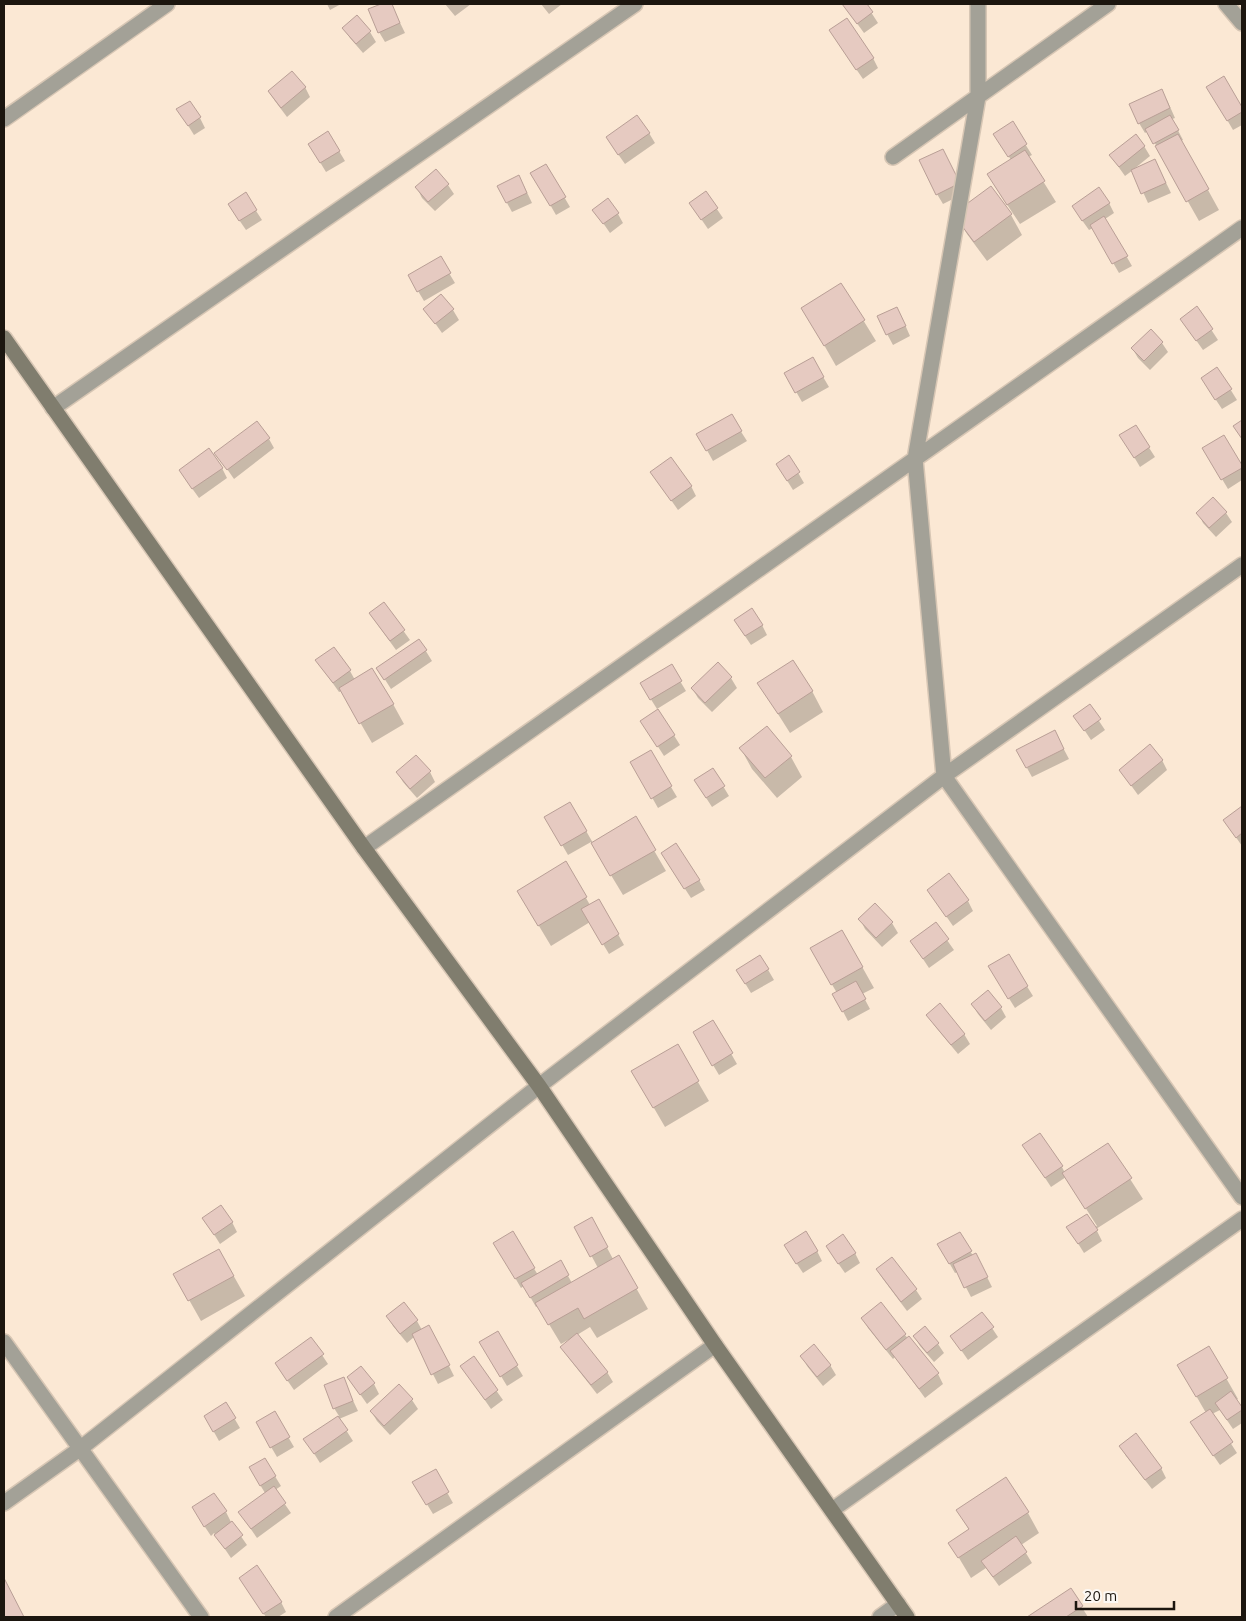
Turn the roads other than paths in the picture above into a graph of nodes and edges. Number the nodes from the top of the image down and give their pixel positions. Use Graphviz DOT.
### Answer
graph roads {
  1 [pos="167,4"];
  2 [pos="635,4"];
  3 [pos="978,4"];
  4 [pos="1108,4"];
  5 [pos="1226,4"];
  6 [pos="1242,23"];
  7 [pos="978,97"];
  8 [pos="4,120"];
  9 [pos="894,157"];
  10 [pos="1242,228"];
  11 [pos="4,338"];
  12 [pos="53,408"];
  13 [pos="915,459"];
  14 [pos="1242,565"];
  15 [pos="944,776"];
  16 [pos="364,848"];
  17 [pos="539,1086"];
  18 [pos="1242,1196"];
  19 [pos="1242,1219"];
  20 [pos="4,1342"];
  21 [pos="715,1345"];
  22 [pos="80,1448"];
  23 [pos="4,1503"];
  24 [pos="832,1510"];
  25 [pos="898,1604"];
  26 [pos="201,1617"];
  27 [pos="336,1617"];
  28 [pos="880,1617"];
  29 [pos="907,1617"];
  1 -- 8 [label="street"];
  2 -- 12 [label="street"];
  3 -- 7 [label="street"];
  4 -- 7 [label="street"];
  5 -- 6 [label="street"];
  7 -- 9 [label="street"];
  7 -- 13 [label="street"];
  10 -- 13 [label="street"];
  11 -- 12 [label="street"];
  12 -- 16 [label="street"];
  13 -- 15 [label="street"];
  13 -- 16 [label="street"];
  14 -- 15 [label="street"];
  15 -- 17 [label="street"];
  15 -- 18 [label="street"];
  16 -- 17 [label="street"];
  17 -- 21 [label="street"];
  17 -- 22 [label="street"];
  19 -- 24 [label="street"];
  20 -- 22 [label="street"];
  21 -- 24 [label="street"];
  21 -- 27 [label="street"];
  22 -- 23 [label="street"];
  22 -- 26 [label="street"];
  24 -- 25 [label="street"];
  25 -- 28 [label="street"];
  25 -- 29 [label="street"];
}
